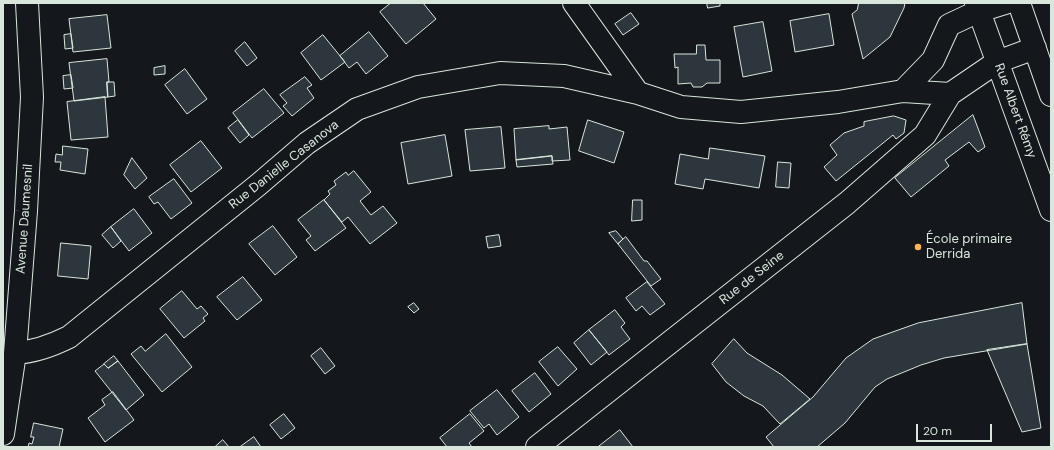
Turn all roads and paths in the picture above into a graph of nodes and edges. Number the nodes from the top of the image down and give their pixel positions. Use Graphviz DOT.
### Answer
graph roads {
  1 [pos="27,3"];
  2 [pos="574,3"];
  3 [pos="1005,3"];
  4 [pos="1019,3"];
  5 [pos="977,7"];
  6 [pos="1035,48"];
  7 [pos="997,62"];
  8 [pos="903,91"];
  9 [pos="638,93"];
  10 [pos="950,94"];
  11 [pos="1051,95"];
  12 [pos="1051,210"];
  13 [pos="15,353"];
  14 [pos="3,434"];
  15 [pos="537,447"];
  1 -- 13 [label="street, Avenue Daumesnil"];
  2 -- 9 [label="street"];
  3 -- 5 [label="street"];
  4 -- 6 [label="street"];
  5 -- 7 [label="street, Rue Albert Rémy"];
  5 -- 8 [label="street"];
  6 -- 7 [label="street"];
  6 -- 11 [label="street"];
  7 -- 10 [label="street"];
  7 -- 12 [label="street, Rue Albert Rémy"];
  8 -- 9 [label="street, Rue Danielle Casanova"];
  8 -- 10 [label="street, Rue Danielle Casanova"];
  9 -- 13 [label="street, Rue Danielle Casanova"];
  10 -- 15 [label="street, Rue de Seine"];
  13 -- 14 [label="street, Avenue Daumesnil"];
}
